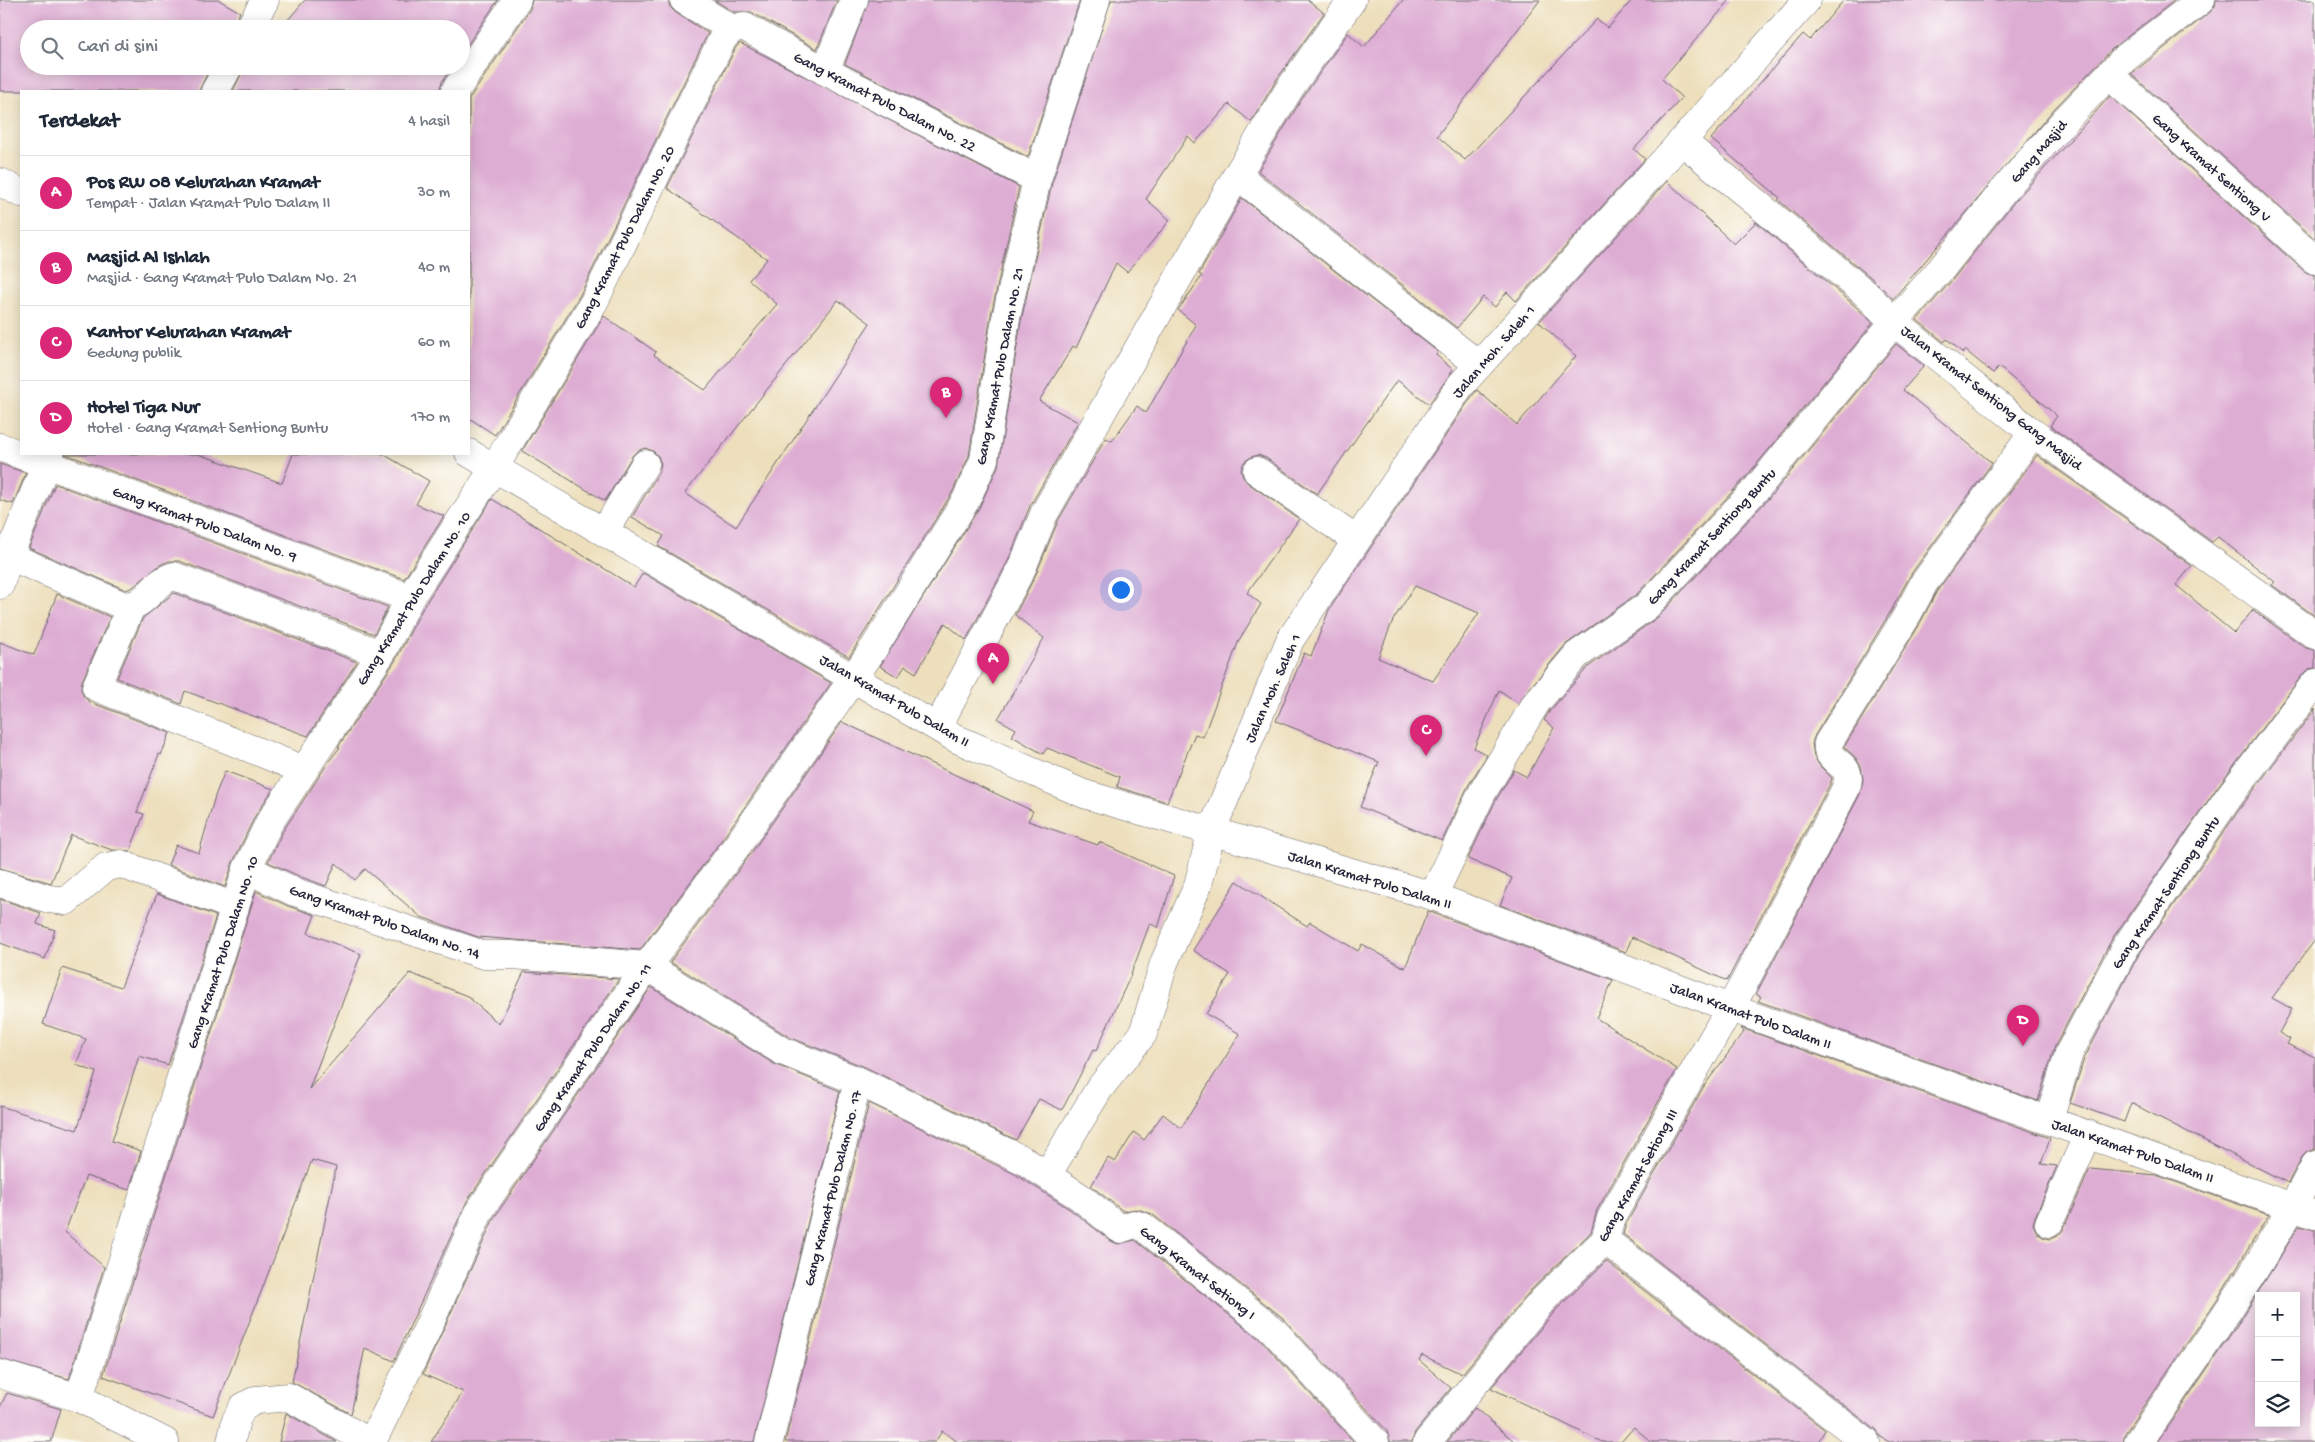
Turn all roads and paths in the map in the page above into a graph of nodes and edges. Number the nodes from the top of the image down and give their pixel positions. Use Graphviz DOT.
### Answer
graph roads {
  1 [pos="265,0"];
  2 [pos="517,0"];
  3 [pos="684,0"];
  4 [pos="854,0"];
  5 [pos="1096,0"];
  6 [pos="1352,0"];
  7 [pos="1807,0"];
  8 [pos="2202,0"];
  9 [pos="255,20"];
  10 [pos="732,29"];
  11 [pos="470,69"];
  12 [pos="825,71"];
  13 [pos="224,75"];
  14 [pos="466,75"];
  15 [pos="2109,75"];
  16 [pos="216,90"];
  17 [pos="456,90"];
  18 [pos="1682,141"];
  19 [pos="1237,175"];
  20 [pos="1038,179"];
  21 [pos="0,182"];
  22 [pos="20,192"];
  23 [pos="2315,260"];
  24 [pos="1894,322"];
  25 [pos="1479,364"];
  26 [pos="2033,433"];
  27 [pos="0,447"];
  28 [pos="20,452"];
  29 [pos="470,454"];
  30 [pos="32,455"];
  31 [pos="48,459"];
  32 [pos="644,464"];
  33 [pos="494,468"];
  34 [pos="1257,471"];
  35 [pos="604,532"];
  36 [pos="1356,540"];
  37 [pos="9,556"];
  38 [pos="0,585"];
  39 [pos="410,598"];
  40 [pos="131,607"];
  41 [pos="2315,635"];
  42 [pos="381,654"];
  43 [pos="854,677"];
  44 [pos="2315,683"];
  45 [pos="938,726"];
  46 [pos="304,770"];
  47 [pos="1212,830"];
  48 [pos="247,869"];
  49 [pos="0,883"];
  50 [pos="1433,896"];
  51 [pos="235,907"];
  52 [pos="646,966"];
  53 [pos="1730,1008"];
  54 [pos="858,1081"];
  55 [pos="2049,1120"];
  56 [pos="2088,1134"];
  57 [pos="2315,1165"];
  58 [pos="1047,1175"];
  59 [pos="2304,1210"];
  60 [pos="2049,1223"];
  61 [pos="1605,1240"];
  62 [pos="0,1374"];
  63 [pos="79,1398"];
  64 [pos="163,1441"];
  65 [pos="231,1442"];
  66 [pos="371,1442"];
  67 [pos="768,1442"];
  68 [pos="1375,1442"];
  69 [pos="1427,1442"];
  70 [pos="1866,1442"];
  71 [pos="2138,1442"];
  1 -- 9 [label="street"];
  2 -- 11 [label="street"];
  3 -- 10 [label="street"];
  4 -- 12 [label="street"];
  5 -- 20 [label="street, Gang Kramat Pulo Dalam No. 21"];
  6 -- 19 [label="street"];
  7 -- 18 [label="street, Jalan Moh. Saleh 1"];
  8 -- 15 [label="street, Gang Masjid"];
  10 -- 12 [label="street, Gang Kramat Pulo Dalam No. 22"];
  10 -- 33 [label="street, Gang Kramat Pulo Dalam No. 20"];
  12 -- 20 [label="street, Gang Kramat Pulo Dalam No. 22"];
  13 -- 16 [label="street"];
  14 -- 17 [label="street"];
  15 -- 23 [label="street, Gang Kramat Sentiong V"];
  15 -- 24 [label="street, Gang Masjid"];
  18 -- 24 [label="street, Jalan Kramat Sentiong Gang Masjid"];
  18 -- 25 [label="street, Jalan Moh. Saleh 1"];
  19 -- 25 [label="street"];
  19 -- 45 [label="street"];
  20 -- 43 [label="street, Gang Kramat Pulo Dalam No. 21"];
  21 -- 22 [label="street"];
  24 -- 26 [label="street, Jalan Kramat Sentiong Gang Masjid"];
  24 -- 50 [label="street, Gang Kramat Sentiong Buntu"];
  25 -- 36 [label="street, Jalan Moh. Saleh 1"];
  26 -- 41 [label="street, Jalan Kramat Sentiong Gang Masjid"];
  26 -- 53 [label="street"];
  27 -- 28 [label="street, Gang Kramat Pulo Dalam No. 9"];
  29 -- 33 [label="street, Jalan Kramat Pulo Dalam II"];
  30 -- 31 [label="street, Gang Kramat Pulo Dalam No. 9"];
  31 -- 37 [label="street"];
  31 -- 39 [label="street, Gang Kramat Pulo Dalam No. 9"];
  32 -- 35 [label="street"];
  33 -- 35 [label="street, Jalan Kramat Pulo Dalam II"];
  33 -- 39 [label="street, Gang Kramat Pulo Dalam No. 10"];
  34 -- 36 [label="street"];
  35 -- 43 [label="street, Jalan Kramat Pulo Dalam II"];
  36 -- 47 [label="street, Jalan Moh. Saleh 1"];
  37 -- 38 [label="street"];
  37 -- 40 [label="street"];
  39 -- 42 [label="street, Gang Kramat Pulo Dalam No. 10"];
  40 -- 42 [label="street"];
  40 -- 46 [label="street"];
  42 -- 46 [label="street, Gang Kramat Pulo Dalam No. 10"];
  43 -- 45 [label="street, Jalan Kramat Pulo Dalam II"];
  43 -- 52 [label="street, Gang Kramat Pulo Dalam No. 11"];
  44 -- 55 [label="street, Gang Kramat Sentiong Buntu"];
  45 -- 47 [label="street, Jalan Kramat Pulo Dalam II"];
  46 -- 48 [label="street, Gang Kramat Pulo Dalam No. 10"];
  47 -- 50 [label="street, Jalan Kramat Pulo Dalam II"];
  47 -- 58 [label="street, Jalan Moh. Saleh 1"];
  48 -- 51 [label="street, Gang Kramat Pulo Dalam No. 10"];
  48 -- 52 [label="street, Gang Kramat Pulo Dalam No. 14"];
  49 -- 51 [label="street"];
  50 -- 53 [label="street, Jalan Kramat Pulo Dalam II"];
  51 -- 63 [label="street, Gang Kramat Pulo Dalam No. 10"];
  52 -- 54 [label="street, Gang Kramat Pulo Dalam No. 17"];
  52 -- 66 [label="street, Gang Kramat Pulo Dalam No. 11"];
  53 -- 55 [label="street, Jalan Kramat Pulo Dalam II"];
  53 -- 61 [label="street, Gang Kramat Setiong III"];
  54 -- 58 [label="street, Gang Kramat Setiong I"];
  54 -- 67 [label="street, Gang Kramat Pulo Dalam No. 17"];
  55 -- 56 [label="street, Jalan Kramat Pulo Dalam II"];
  56 -- 59 [label="street, Jalan Kramat Pulo Dalam II"];
  56 -- 60 [label="street"];
  57 -- 59 [label="street"];
  58 -- 68 [label="street, Gang Kramat Setiong I"];
  59 -- 71 [label="street"];
  61 -- 69 [label="street, Gang Kramat Setiong III"];
  61 -- 70 [label="street"];
  62 -- 63 [label="street"];
  63 -- 64 [label="street"];
  65 -- 66 [label="street"];
}
